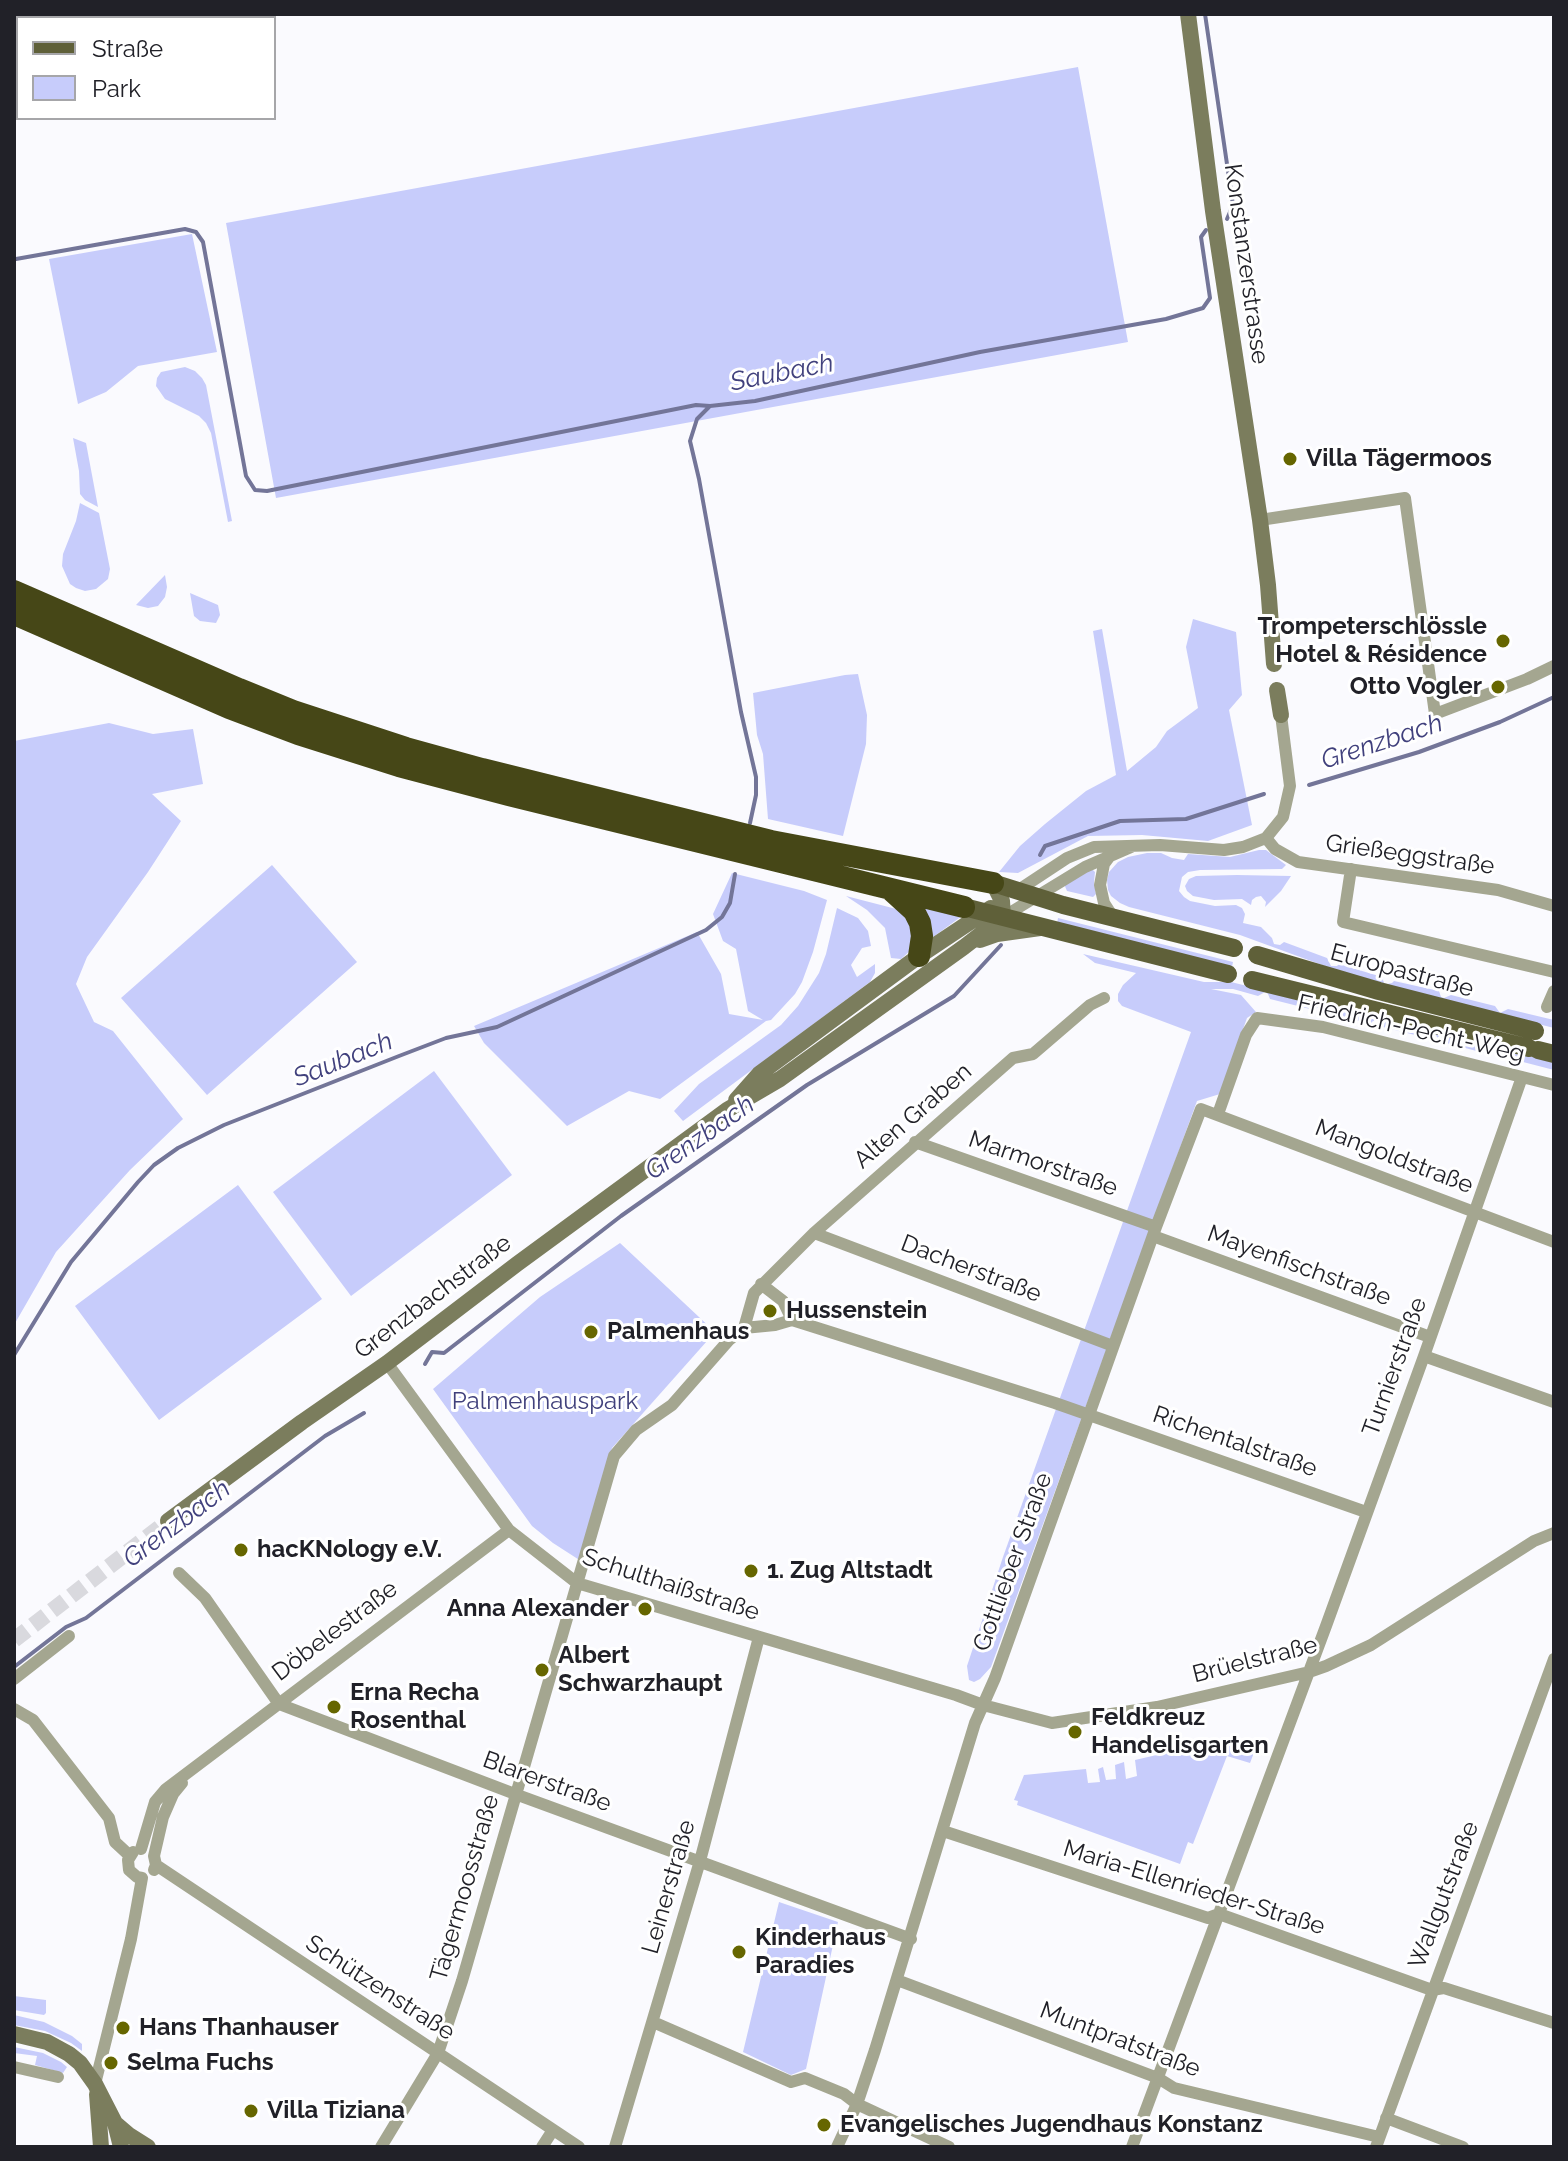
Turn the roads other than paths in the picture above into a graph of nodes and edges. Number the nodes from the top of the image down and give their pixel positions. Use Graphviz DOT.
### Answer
graph roads {
  1 [pos="1188,14"];
  2 [pos="1260,520"];
  3 [pos="14,591"];
  4 [pos="14,614"];
  5 [pos="1274,664"];
  6 [pos="1554,666"];
  7 [pos="1277,690"];
  8 [pos="1281,715"];
  9 [pos="1266,838"];
  10 [pos="1134,846"];
  11 [pos="1110,856"];
  12 [pos="1351,869"];
  13 [pos="1045,871"];
  14 [pos="891,890"];
  15 [pos="1004,898"];
  16 [pos="1035,898"];
  17 [pos="1554,906"];
  18 [pos="974,910"];
  19 [pos="1113,917"];
  20 [pos="1042,927"];
  21 [pos="964,947"];
  22 [pos="1234,948"];
  23 [pos="1257,955"];
  24 [pos="919,956"];
  25 [pos="1554,972"];
  26 [pos="1228,974"];
  27 [pos="1252,980"];
  28 [pos="1554,991"];
  29 [pos="1104,998"];
  30 [pos="1547,1007"];
  31 [pos="1542,1042"];
  32 [pos="1522,1077"];
  33 [pos="1554,1085"];
  34 [pos="727,1110"];
  35 [pos="1218,1114"];
  36 [pos="915,1142"];
  37 [pos="1474,1211"];
  38 [pos="1154,1232"];
  39 [pos="814,1233"];
  40 [pos="1554,1242"];
  41 [pos="761,1284"];
  42 [pos="792,1320"];
  43 [pos="744,1328"];
  44 [pos="1430,1337"];
  45 [pos="1113,1346"];
  46 [pos="1424,1356"];
  47 [pos="387,1363"];
  48 [pos="1554,1402"];
  49 [pos="1089,1414"];
  50 [pos="1366,1512"];
  51 [pos="168,1521"];
  52 [pos="509,1530"];
  53 [pos="1554,1533"];
  54 [pos="179,1573"];
  55 [pos="577,1583"];
  56 [pos="69,1636"];
  57 [pos="759,1637"];
  58 [pos="1554,1659"];
  59 [pos="1309,1672"];
  60 [pos="14,1679"];
  61 [pos="279,1704"];
  62 [pos="983,1705"];
  63 [pos="14,1709"];
  64 [pos="190,1772"];
  65 [pos="515,1794"];
  66 [pos="943,1831"];
  67 [pos="135,1852"];
  68 [pos="155,1860"];
  69 [pos="700,1861"];
  70 [pos="142,1878"];
  71 [pos="1219,1914"];
  72 [pos="911,1939"];
  73 [pos="897,1980"];
  74 [pos="1432,1990"];
  75 [pos="653,2022"];
  76 [pos="1554,2023"];
  77 [pos="14,2034"];
  78 [pos="438,2053"];
  79 [pos="14,2067"];
  80 [pos="58,2077"];
  81 [pos="1158,2078"];
  82 [pos="95,2084"];
  83 [pos="857,2104"];
  84 [pos="1386,2118"];
  85 [pos="115,2123"];
  86 [pos="553,2130"];
  87 [pos="1377,2142"];
  88 [pos="101,2147"];
  89 [pos="118,2147"];
  90 [pos="148,2147"];
  91 [pos="381,2147"];
  92 [pos="542,2147"];
  93 [pos="579,2147"];
  94 [pos="615,2147"];
  95 [pos="837,2147"];
  96 [pos="949,2147"];
  97 [pos="1132,2147"];
  98 [pos="1463,2147"];
  1 -- 2 [label="street, Konstanzerstrasse"];
  2 -- 5 [label="street, Konstanzerstrasse"];
  2 -- 6 [label="street"];
  3 -- 15 [label="highway"];
  4 -- 14 [label="highway"];
  7 -- 8 [label="street"];
  8 -- 9 [label="street"];
  9 -- 10 [label="street"];
  9 -- 12 [label="street, Grießeggstraße"];
  10 -- 11 [label="street"];
  10 -- 13 [label="street"];
  11 -- 16 [label="street"];
  11 -- 19 [label="street"];
  12 -- 17 [label="street, Grießeggstraße"];
  12 -- 25 [label="street"];
  13 -- 15 [label="street"];
  13 -- 16 [label="street"];
  14 -- 18 [label="highway"];
  14 -- 24 [label="highway"];
  15 -- 16 [label="main road"];
  15 -- 16 [label="street, Grenzbachstraße"];
  15 -- 18 [label="main road"];
  15 -- 20 [label="main road"];
  15 -- 21 [label="street, Grenzbachstraße"];
  16 -- 19 [label="main road"];
  16 -- 20 [label="street"];
  18 -- 24 [label="street, Grenzbachstraße"];
  19 -- 22 [label="main road"];
  20 -- 21 [label="street"];
  20 -- 26 [label="main road"];
  21 -- 34 [label="street, Grenzbachstraße"];
  23 -- 31 [label="main road, Europastraße"];
  24 -- 34 [label="street, Grenzbachstraße"];
  27 -- 31 [label="main road, Europastraße"];
  28 -- 30 [label="street"];
  29 -- 36 [label="street, Alten Graben"];
  32 -- 33 [label="street, Friedrich-Pecht-Weg"];
  32 -- 35 [label="street, Friedrich-Pecht-Weg"];
  32 -- 37 [label="street, Turnierstraße"];
  34 -- 47 [label="street, Grenzbachstraße"];
  35 -- 37 [label="street, Mangoldstraße"];
  35 -- 38 [label="street, Gottlieber Straße"];
  36 -- 38 [label="street, Marmorstraße"];
  36 -- 39 [label="street, Alten Graben"];
  37 -- 40 [label="street, Mangoldstraße"];
  37 -- 44 [label="street, Turnierstraße"];
  38 -- 44 [label="street, Mayenfischstraße"];
  38 -- 45 [label="street, Gottlieber Straße"];
  39 -- 41 [label="street, Alten Graben"];
  39 -- 45 [label="street, Dacherstraße"];
  41 -- 42 [label="street"];
  41 -- 43 [label="street, Alten Graben"];
  42 -- 43 [label="street"];
  42 -- 49 [label="street, Richentalstraße"];
  43 -- 55 [label="street, Alten Graben"];
  44 -- 46 [label="street, Turnierstraße"];
  45 -- 49 [label="street, Gottlieber Straße"];
  46 -- 48 [label="street"];
  46 -- 50 [label="street, Turnierstraße"];
  47 -- 51 [label="street, Grenzbachstraße"];
  47 -- 52 [label="street, Schulthaißstraße"];
  49 -- 50 [label="street, Richentalstraße"];
  49 -- 62 [label="street, Gottlieber Straße"];
  50 -- 59 [label="street, Turnierstraße"];
  52 -- 55 [label="street, Schulthaißstraße"];
  52 -- 61 [label="street, Döbelestraße"];
  53 -- 59 [label="street, Brüelstraße"];
  54 -- 61 [label="street"];
  55 -- 57 [label="street, Schulthaißstraße"];
  55 -- 65 [label="street, Tägermoosstraße"];
  56 -- 60 [label="street"];
  57 -- 62 [label="street, Schulthaißstraße"];
  57 -- 69 [label="street, Leinerstraße"];
  58 -- 74 [label="street, Wallgutstraße"];
  59 -- 62 [label="street, Brüelstraße"];
  59 -- 71 [label="street, Turnierstraße"];
  61 -- 64 [label="street, Döbelestraße"];
  61 -- 65 [label="street, Blarerstraße"];
  62 -- 66 [label="street, Gottlieber Straße"];
  63 -- 67 [label="street"];
  64 -- 67 [label="street, Döbelestraße"];
  64 -- 68 [label="street, Döbelestraße"];
  65 -- 69 [label="street, Blarerstraße"];
  65 -- 78 [label="street, Tägermoosstraße"];
  66 -- 71 [label="street, Maria-Ellenrieder-Straße"];
  66 -- 72 [label="street, Gottlieber Straße"];
  67 -- 68 [label="street"];
  67 -- 70 [label="street"];
  68 -- 70 [label="street"];
  68 -- 78 [label="street, Schützenstraße"];
  69 -- 72 [label="street, Blarerstraße"];
  69 -- 75 [label="street, Leinerstraße"];
  70 -- 82 [label="street"];
  71 -- 74 [label="street, Maria-Ellenrieder-Straße"];
  71 -- 81 [label="street, Turnierstraße"];
  72 -- 73 [label="street, Gottlieber Straße"];
  73 -- 81 [label="street, Muntpratstraße"];
  73 -- 83 [label="street, Gottlieber Straße"];
  74 -- 76 [label="street, Maria-Ellenrieder-Straße"];
  74 -- 84 [label="street, Wallgutstraße"];
  75 -- 83 [label="street"];
  75 -- 94 [label="street, Leinerstraße"];
  77 -- 82 [label="street"];
  78 -- 86 [label="street, Schützenstraße"];
  78 -- 91 [label="street, Tägermoosstraße"];
  79 -- 80 [label="street"];
  81 -- 87 [label="street, Muntpratstraße"];
  81 -- 97 [label="street, Turnierstraße"];
  82 -- 85 [label="street"];
  82 -- 88 [label="street"];
  82 -- 89 [label="street"];
  83 -- 95 [label="street, Gottlieber Straße"];
  83 -- 96 [label="street"];
  84 -- 87 [label="street, Wallgutstraße"];
  84 -- 98 [label="street"];
  85 -- 89 [label="street"];
  85 -- 90 [label="street"];
  86 -- 92 [label="street"];
  86 -- 93 [label="street, Schützenstraße"];
}
